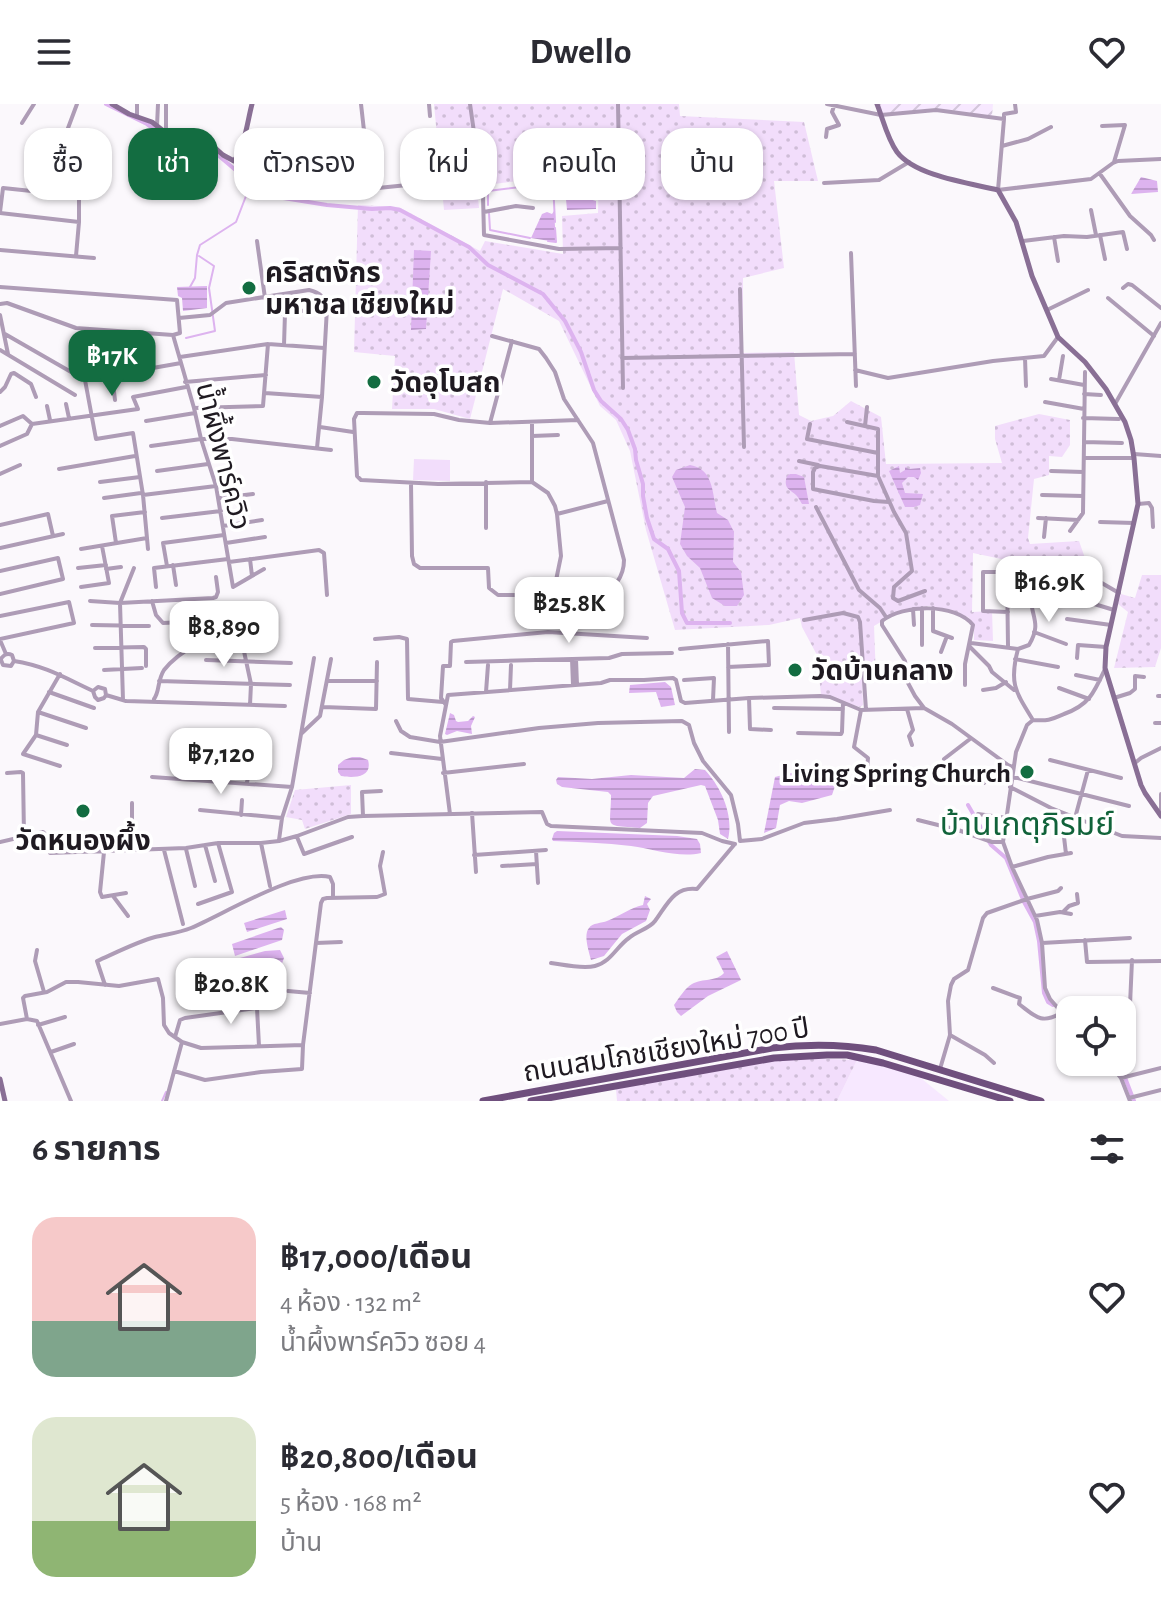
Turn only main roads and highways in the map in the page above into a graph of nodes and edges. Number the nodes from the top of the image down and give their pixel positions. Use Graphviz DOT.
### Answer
graph roads {
  1 [pos="483,1101"];
  2 [pos="531,1101"];
  3 [pos="1010,1101"];
  4 [pos="1041,1101"];
  1 -- 4 [label="main road, ถนนสมโภชเชียงใหม่ 700 ปี"];
  2 -- 3 [label="main road, ถนนสมโภชเชียงใหม่ 700 ปี"];
}
